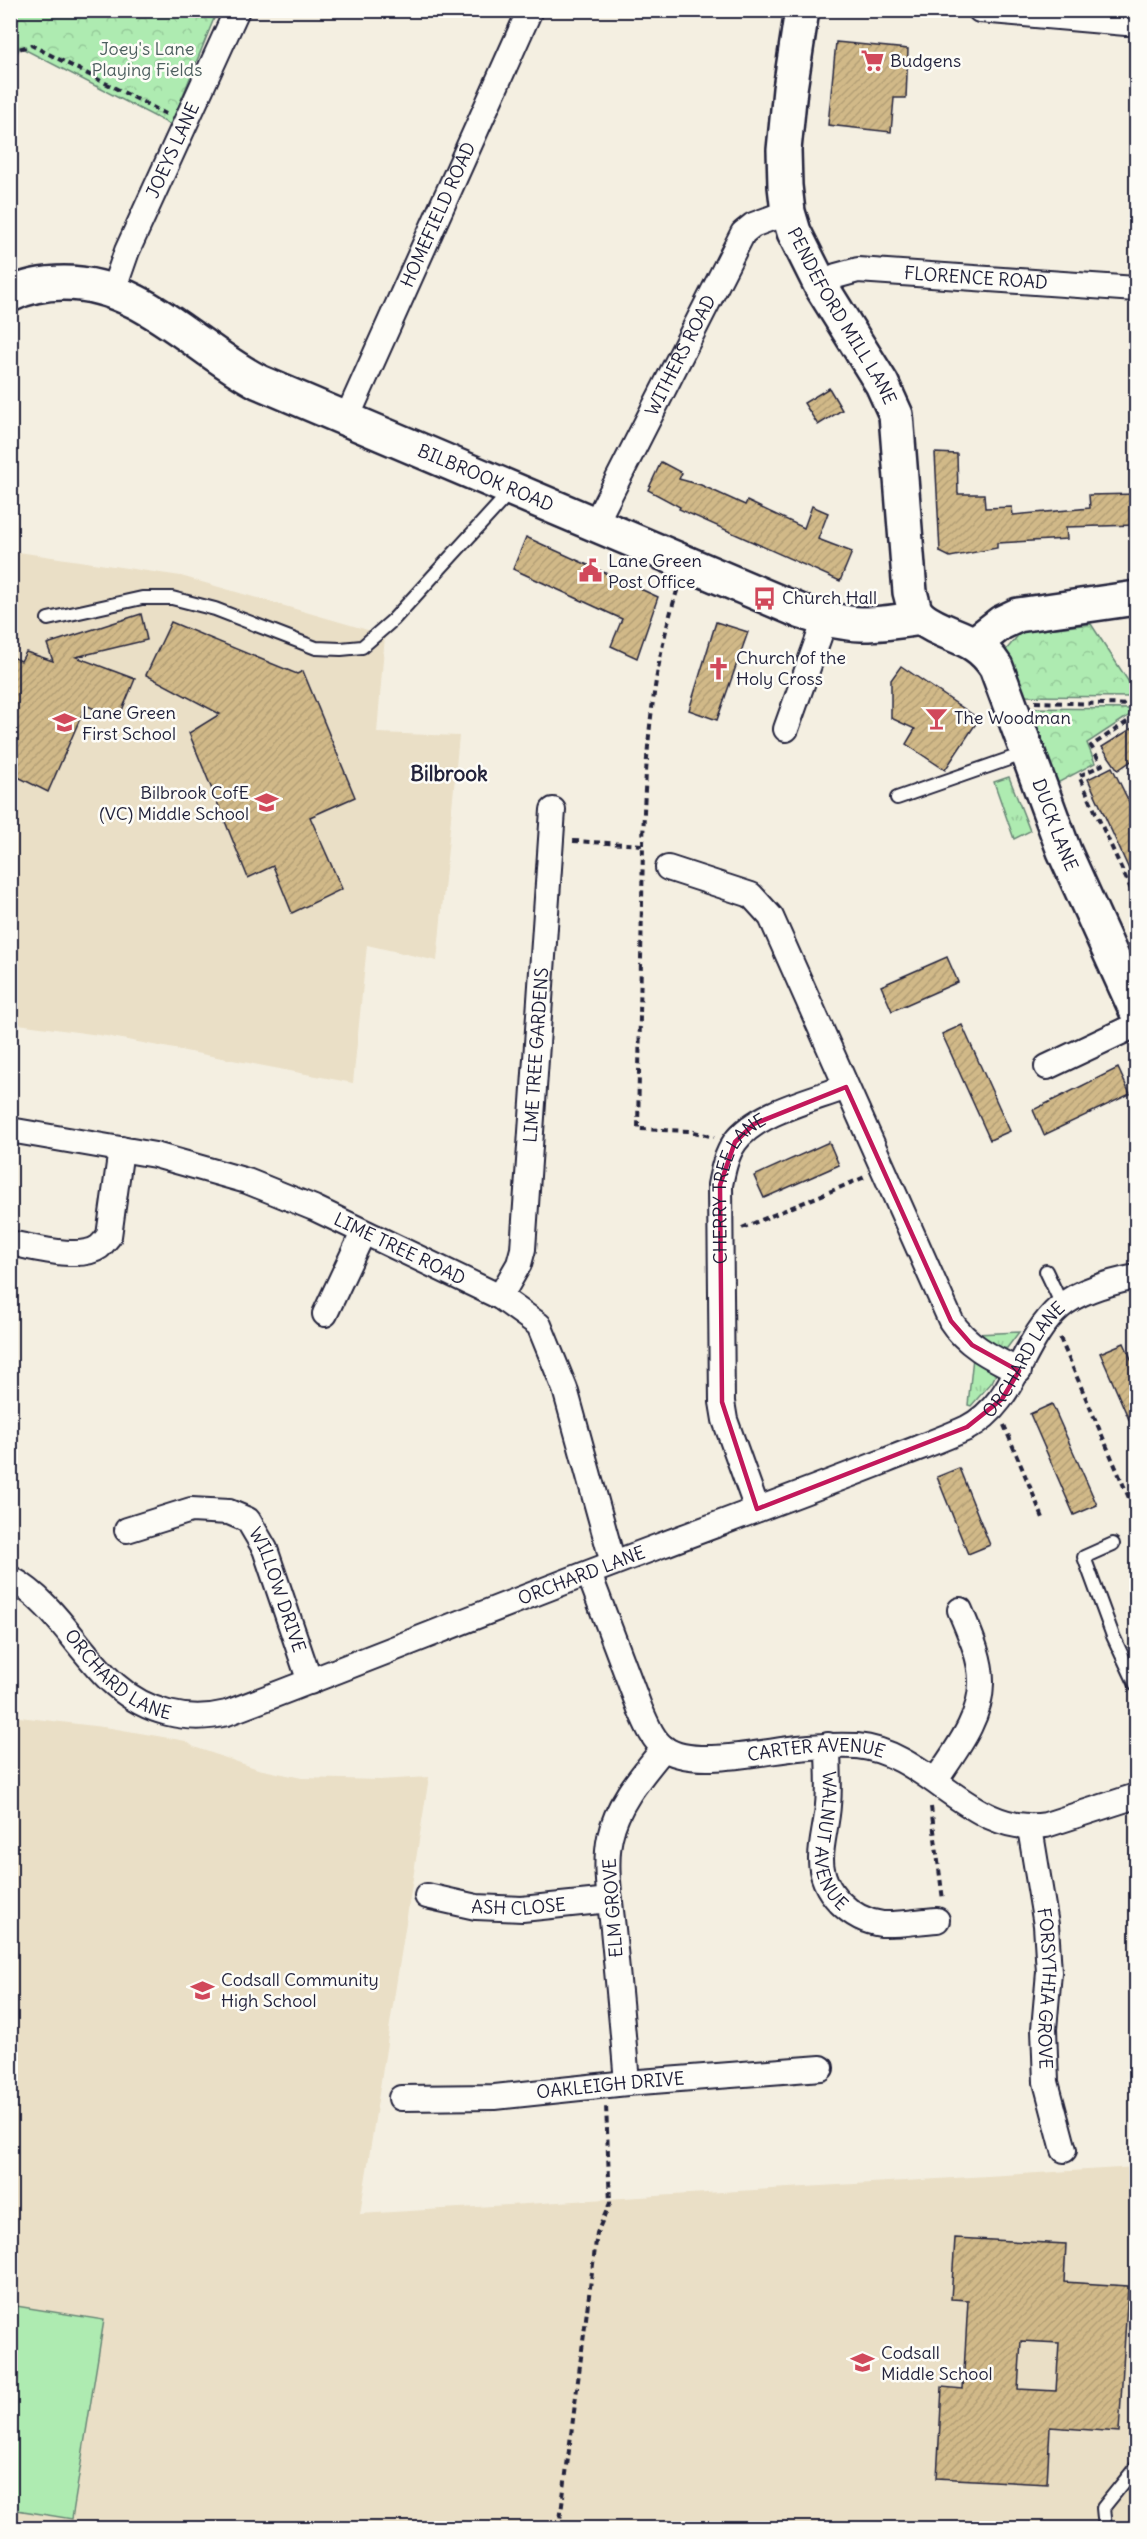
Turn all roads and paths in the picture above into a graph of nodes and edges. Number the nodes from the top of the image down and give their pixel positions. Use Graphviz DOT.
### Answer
graph roads {
  1 [pos="237,10"];
  2 [pos="530,10"];
  3 [pos="802,10"];
  4 [pos="980,10"];
  5 [pos="1137,20"];
  6 [pos="10,51"];
  7 [pos="186,124"];
  8 [pos="788,212"];
  9 [pos="821,286"];
  10 [pos="1137,289"];
  11 [pos="113,291"];
  12 [pos="10,295"];
  13 [pos="346,420"];
  14 [pos="514,488"];
  15 [pos="595,524"];
  16 [pos="686,564"];
  17 [pos="1137,598"];
  18 [pos="921,618"];
  19 [pos="48,620"];
  20 [pos="825,620"];
  21 [pos="974,644"];
  22 [pos="1029,702"];
  23 [pos="1137,705"];
  24 [pos="1137,716"];
  25 [pos="786,729"];
  26 [pos="1027,752"];
  27 [pos="897,798"];
  28 [pos="553,810"];
  29 [pos="551,840"];
  30 [pos="643,845"];
  31 [pos="668,868"];
  32 [pos="1137,900"];
  33 [pos="1137,1010"];
  34 [pos="1137,1025"];
  35 [pos="1047,1066"];
  36 [pos="846,1087"];
  37 [pos="10,1130"];
  38 [pos="735,1142"];
  39 [pos="121,1149"];
  40 [pos="872,1174"];
  41 [pos="731,1232"];
  42 [pos="363,1233"];
  43 [pos="10,1243"];
  44 [pos="1046,1271"];
  45 [pos="1137,1277"];
  46 [pos="500,1297"];
  47 [pos="1062,1305"];
  48 [pos="325,1314"];
  49 [pos="1056,1329"];
  50 [pos="1019,1371"];
  51 [pos="1001,1419"];
  52 [pos="1129,1498"];
  53 [pos="757,1509"];
  54 [pos="1043,1518"];
  55 [pos="127,1530"];
  56 [pos="1113,1544"];
  57 [pos="613,1563"];
  58 [pos="589,1574"];
  59 [pos="10,1578"];
  60 [pos="960,1610"];
  61 [pos="310,1682"];
  62 [pos="1137,1685"];
  63 [pos="828,1745"];
  64 [pos="664,1748"];
  65 [pos="936,1780"];
  66 [pos="1137,1796"];
  67 [pos="1030,1828"];
  68 [pos="427,1896"];
  69 [pos="610,1900"];
  70 [pos="937,1920"];
  71 [pos="821,2068"];
  72 [pos="627,2084"];
  73 [pos="401,2098"];
  74 [pos="606,2100"];
  75 [pos="1064,2150"];
  76 [pos="1137,2467"];
  77 [pos="559,2529"];
  78 [pos="1105,2529"];
  1 -- 7 [label="street, JOEYS LANE"];
  2 -- 13 [label="street, HOMEFIELD ROAD"];
  3 -- 8 [label="street, PENDEFORD MILL LANE"];
  4 -- 5 [label="street"];
  6 -- 7 [label="path"];
  7 -- 11 [label="street, JOEYS LANE"];
  8 -- 9 [label="street, PENDEFORD MILL LANE"];
  8 -- 15 [label="street, WITHERS ROAD"];
  9 -- 10 [label="street, FLORENCE ROAD"];
  9 -- 18 [label="street, PENDEFORD MILL LANE"];
  11 -- 12 [label="street, BILBROOK ROAD"];
  11 -- 13 [label="street, BILBROOK ROAD"];
  13 -- 14 [label="street, BILBROOK ROAD"];
  14 -- 15 [label="street, BILBROOK ROAD"];
  14 -- 19 [label="lane"];
  15 -- 16 [label="street, BILBROOK ROAD"];
  16 -- 20 [label="street, BILBROOK ROAD"];
  16 -- 30 [label="path"];
  17 -- 21 [label="street"];
  18 -- 20 [label="street, BILBROOK ROAD"];
  18 -- 21 [label="street"];
  20 -- 25 [label="street"];
  21 -- 26 [label="street, DUCK LANE"];
  22 -- 23 [label="path"];
  24 -- 32 [label="path"];
  26 -- 27 [label="lane"];
  26 -- 33 [label="street, DUCK LANE"];
  28 -- 29 [label="street, LIME TREE GARDENS"];
  29 -- 30 [label="path"];
  29 -- 46 [label="street, LIME TREE GARDENS"];
  30 -- 38 [label="path"];
  31 -- 36 [label="street"];
  34 -- 35 [label="street"];
  36 -- 38 [label="street, CHERRY TREE LANE"];
  36 -- 50 [label="street"];
  37 -- 39 [label="street, LIME TREE ROAD"];
  38 -- 53 [label="street, CHERRY TREE LANE"];
  39 -- 42 [label="street, LIME TREE ROAD"];
  39 -- 43 [label="street"];
  40 -- 41 [label="path"];
  42 -- 46 [label="street, LIME TREE ROAD"];
  42 -- 48 [label="street"];
  44 -- 47 [label="lane"];
  45 -- 47 [label="street, ORCHARD LANE"];
  46 -- 57 [label="street, LIME TREE ROAD"];
  47 -- 50 [label="street, ORCHARD LANE"];
  49 -- 52 [label="path"];
  50 -- 53 [label="street, ORCHARD LANE"];
  51 -- 54 [label="path"];
  53 -- 57 [label="street, ORCHARD LANE"];
  55 -- 61 [label="street, WILLOW DRIVE"];
  56 -- 62 [label="lane"];
  57 -- 58 [label="street, ORCHARD LANE"];
  58 -- 61 [label="street, ORCHARD LANE"];
  58 -- 64 [label="street"];
  59 -- 61 [label="street, ORCHARD LANE"];
  60 -- 65 [label="street"];
  63 -- 64 [label="street, CARTER AVENUE"];
  63 -- 65 [label="street, CARTER AVENUE"];
  63 -- 70 [label="street, WALNUT AVENUE"];
  64 -- 69 [label="street, ELM GROVE"];
  65 -- 67 [label="street, CARTER AVENUE"];
  65 -- 70 [label="path"];
  66 -- 67 [label="street, CARTER AVENUE"];
  67 -- 75 [label="street, FORSYTHIA GROVE"];
  68 -- 69 [label="street, ASH CLOSE"];
  69 -- 72 [label="street, ELM GROVE"];
  71 -- 72 [label="street, OAKLEIGH DRIVE"];
  72 -- 73 [label="street, OAKLEIGH DRIVE"];
  74 -- 77 [label="path"];
  76 -- 78 [label="lane"];
}
